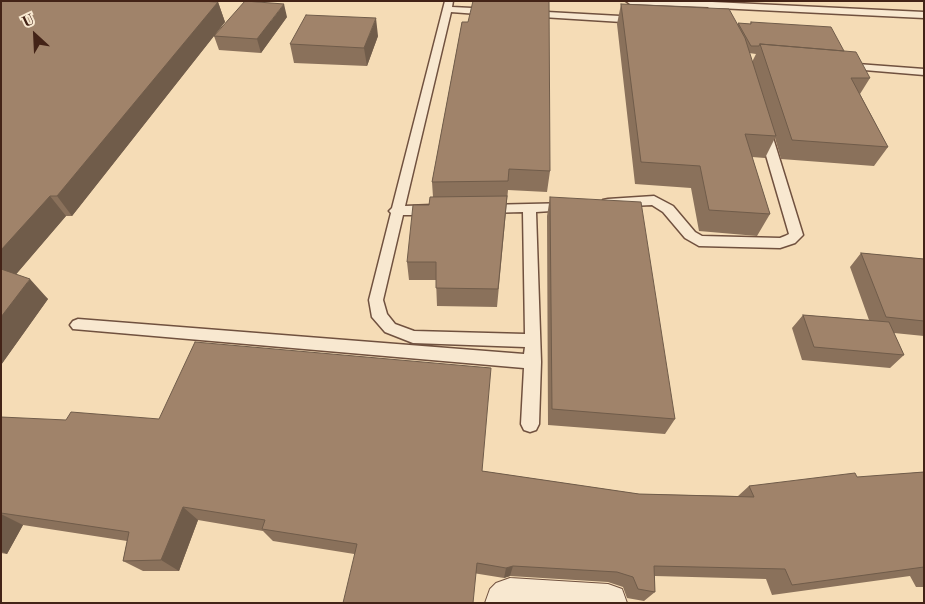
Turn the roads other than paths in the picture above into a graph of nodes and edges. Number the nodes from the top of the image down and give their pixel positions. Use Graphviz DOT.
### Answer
graph roads {
  1 [pos="630,1"];
  2 [pos="885,1"];
  3 [pos="448,5"];
  4 [pos="711,5"];
  5 [pos="497,12"];
  6 [pos="517,13"];
  7 [pos="894,13"];
  8 [pos="924,15"];
  9 [pos="646,20"];
  10 [pos="723,27"];
  11 [pos="828,65"];
  12 [pos="924,72"];
  13 [pos="760,114"];
  14 [pos="596,204"];
  15 [pos="577,205"];
  16 [pos="529,208"];
  17 [pos="472,209"];
  18 [pos="444,210"];
  19 [pos="396,211"];
  20 [pos="78,325"];
  21 [pos="533,341"];
  22 [pos="533,362"];
  23 [pos="530,424"];
  24 [pos="504,603"];
  25 [pos="608,603"];
  1 -- 4 [label="lane"];
  2 -- 7 [label="lane"];
  3 -- 5 [label="lane"];
  3 -- 19 [label="lane"];
  4 -- 7 [label="lane"];
  4 -- 10 [label="lane"];
  6 -- 9 [label="lane"];
  7 -- 8 [label="lane"];
  11 -- 12 [label="lane"];
  13 -- 14 [label="lane"];
  15 -- 16 [label="lane"];
  16 -- 17 [label="lane"];
  16 -- 21 [label="lane"];
  18 -- 19 [label="lane"];
  19 -- 21 [label="lane"];
  20 -- 22 [label="lane"];
  21 -- 22 [label="lane"];
  22 -- 23 [label="lane"];
  24 -- 25 [label="street"];
}
